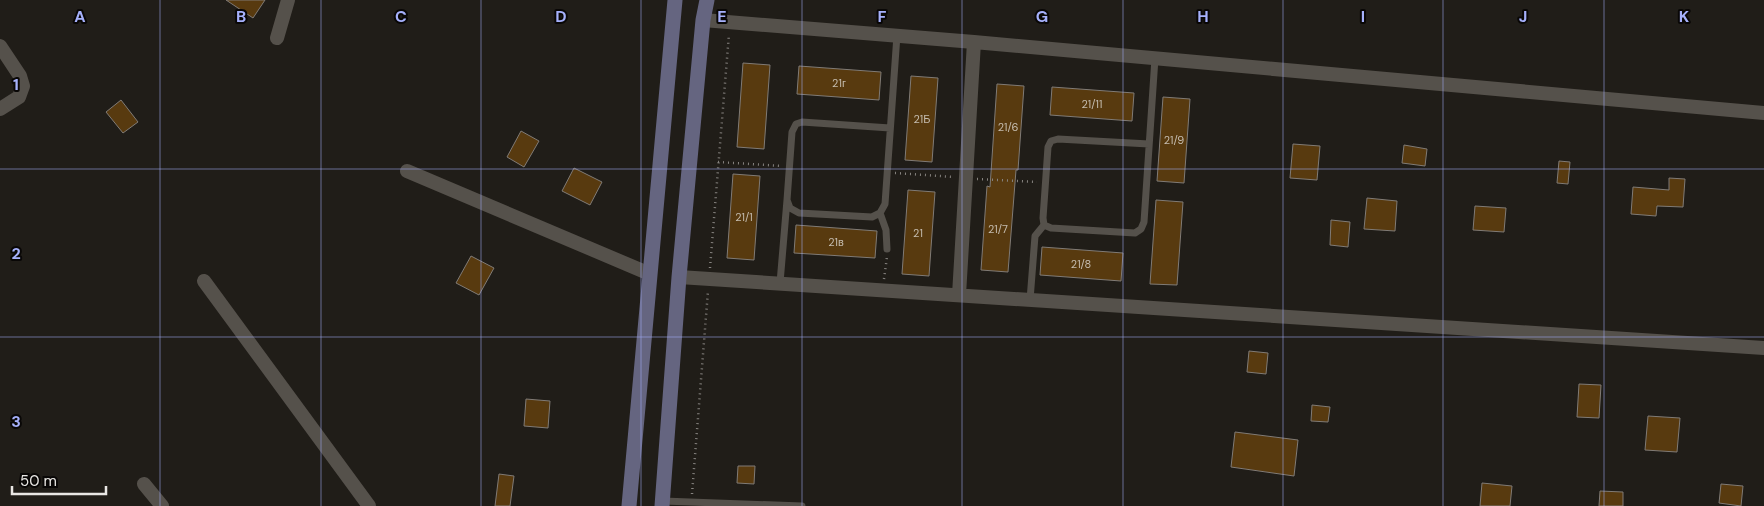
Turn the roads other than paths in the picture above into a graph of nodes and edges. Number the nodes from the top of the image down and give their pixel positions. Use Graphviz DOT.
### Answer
graph roads {
  1 [pos="288,0"];
  2 [pos="675,0"];
  3 [pos="707,0"];
  4 [pos="703,20"];
  5 [pos="896,35"];
  6 [pos="277,38"];
  7 [pos="974,42"];
  8 [pos="0,46"];
  9 [pos="1155,58"];
  10 [pos="0,109"];
  11 [pos="1764,113"];
  12 [pos="890,128"];
  13 [pos="1149,144"];
  14 [pos="407,171"];
  15 [pos="787,200"];
  16 [pos="880,213"];
  17 [pos="1044,225"];
  18 [pos="887,249"];
  19 [pos="650,274"];
  20 [pos="679,277"];
  21 [pos="204,281"];
  22 [pos="780,283"];
  23 [pos="959,295"];
  24 [pos="1030,300"];
  25 [pos="1764,348"];
  26 [pos="144,484"];
  27 [pos="663,504"];
  28 [pos="162,506"];
  29 [pos="369,506"];
  30 [pos="629,506"];
  31 [pos="802,506"];
  1 -- 6 [label="street"];
  2 -- 19 [label="street"];
  3 -- 4 [label="street"];
  4 -- 5 [label="street"];
  4 -- 20 [label="street"];
  5 -- 7 [label="street"];
  5 -- 12 [label="lane"];
  7 -- 9 [label="street"];
  7 -- 23 [label="street"];
  8 -- 10 [label="street"];
  9 -- 11 [label="street"];
  9 -- 13 [label="lane"];
  12 -- 15 [label="lane"];
  12 -- 16 [label="lane"];
  13 -- 17 [label="lane"];
  13 -- 17 [label="lane"];
  14 -- 19 [label="street"];
  15 -- 16 [label="lane"];
  15 -- 22 [label="lane"];
  16 -- 18 [label="lane"];
  17 -- 24 [label="lane"];
  19 -- 30 [label="street"];
  20 -- 22 [label="street"];
  20 -- 27 [label="street"];
  21 -- 29 [label="street"];
  22 -- 23 [label="street"];
  23 -- 24 [label="street"];
  24 -- 25 [label="street"];
  26 -- 28 [label="street"];
  27 -- 31 [label="lane"];
}
